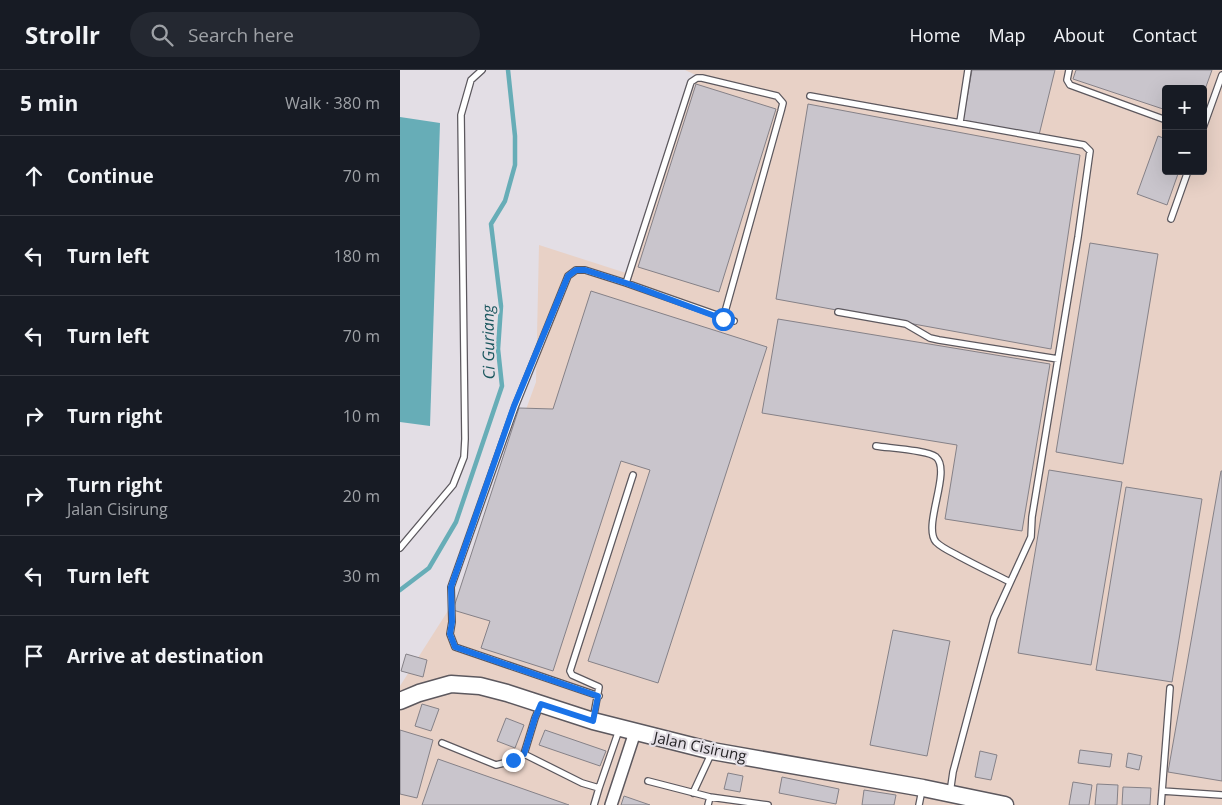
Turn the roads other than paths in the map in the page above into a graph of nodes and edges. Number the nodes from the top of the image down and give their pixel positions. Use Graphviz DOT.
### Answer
graph roads {
  1 [pos="482,70"];
  2 [pos="968,70"];
  3 [pos="1069,70"];
  4 [pos="1222,75"];
  5 [pos="810,96"];
  6 [pos="1207,117"];
  7 [pos="1162,119"];
  8 [pos="960,122"];
  9 [pos="1187,175"];
  10 [pos="1172,219"];
  11 [pos="626,283"];
  12 [pos="838,312"];
  13 [pos="723,319"];
  14 [pos="734,321"];
  15 [pos="1058,359"];
  16 [pos="876,446"];
  17 [pos="633,475"];
  18 [pos="400,548"];
  19 [pos="1010,582"];
  20 [pos="1170,688"];
  21 [pos="598,696"];
  22 [pos="400,701"];
  23 [pos="541,704"];
  24 [pos="593,721"];
  25 [pos="628,730"];
  26 [pos="442,743"];
  27 [pos="712,752"];
  28 [pos="524,754"];
  29 [pos="648,781"];
  30 [pos="599,788"];
  31 [pos="923,788"];
  32 [pos="1162,791"];
  33 [pos="693,793"];
  34 [pos="950,794"];
  35 [pos="1222,795"];
  36 [pos="710,797"];
  37 [pos="594,805"];
  38 [pos="611,805"];
  39 [pos="708,805"];
  40 [pos="768,805"];
  41 [pos="919,805"];
  42 [pos="1005,805"];
  43 [pos="1161,805"];
  1 -- 18 [label="lane"];
  2 -- 8 [label="lane"];
  3 -- 7 [label="lane"];
  4 -- 6 [label="lane"];
  5 -- 8 [label="lane"];
  8 -- 15 [label="lane"];
  9 -- 10 [label="lane"];
  11 -- 13 [label="lane"];
  11 -- 13 [label="lane"];
  11 -- 21 [label="lane"];
  12 -- 15 [label="lane"];
  13 -- 14 [label="lane"];
  15 -- 19 [label="lane"];
  16 -- 19 [label="lane"];
  17 -- 21 [label="lane"];
  19 -- 34 [label="lane"];
  20 -- 32 [label="lane"];
  21 -- 24 [label="lane"];
  22 -- 23 [label="main road, Jalan Cisirung"];
  23 -- 24 [label="main road, Jalan Cisirung"];
  23 -- 28 [label="lane"];
  24 -- 25 [label="main road, Jalan Cisirung"];
  25 -- 27 [label="main road, Jalan Cisirung"];
  25 -- 30 [label="lane"];
  25 -- 38 [label="street"];
  26 -- 28 [label="lane"];
  27 -- 31 [label="main road, Jalan Cisirung"];
  27 -- 33 [label="lane"];
  28 -- 30 [label="lane"];
  29 -- 33 [label="lane"];
  30 -- 37 [label="lane"];
  31 -- 34 [label="main road, Jalan Cisirung"];
  31 -- 41 [label="lane"];
  32 -- 35 [label="lane"];
  32 -- 43 [label="lane"];
  33 -- 36 [label="lane"];
  34 -- 42 [label="main road, Jalan Cisirung"];
  36 -- 39 [label="lane"];
  36 -- 40 [label="lane"];
}
